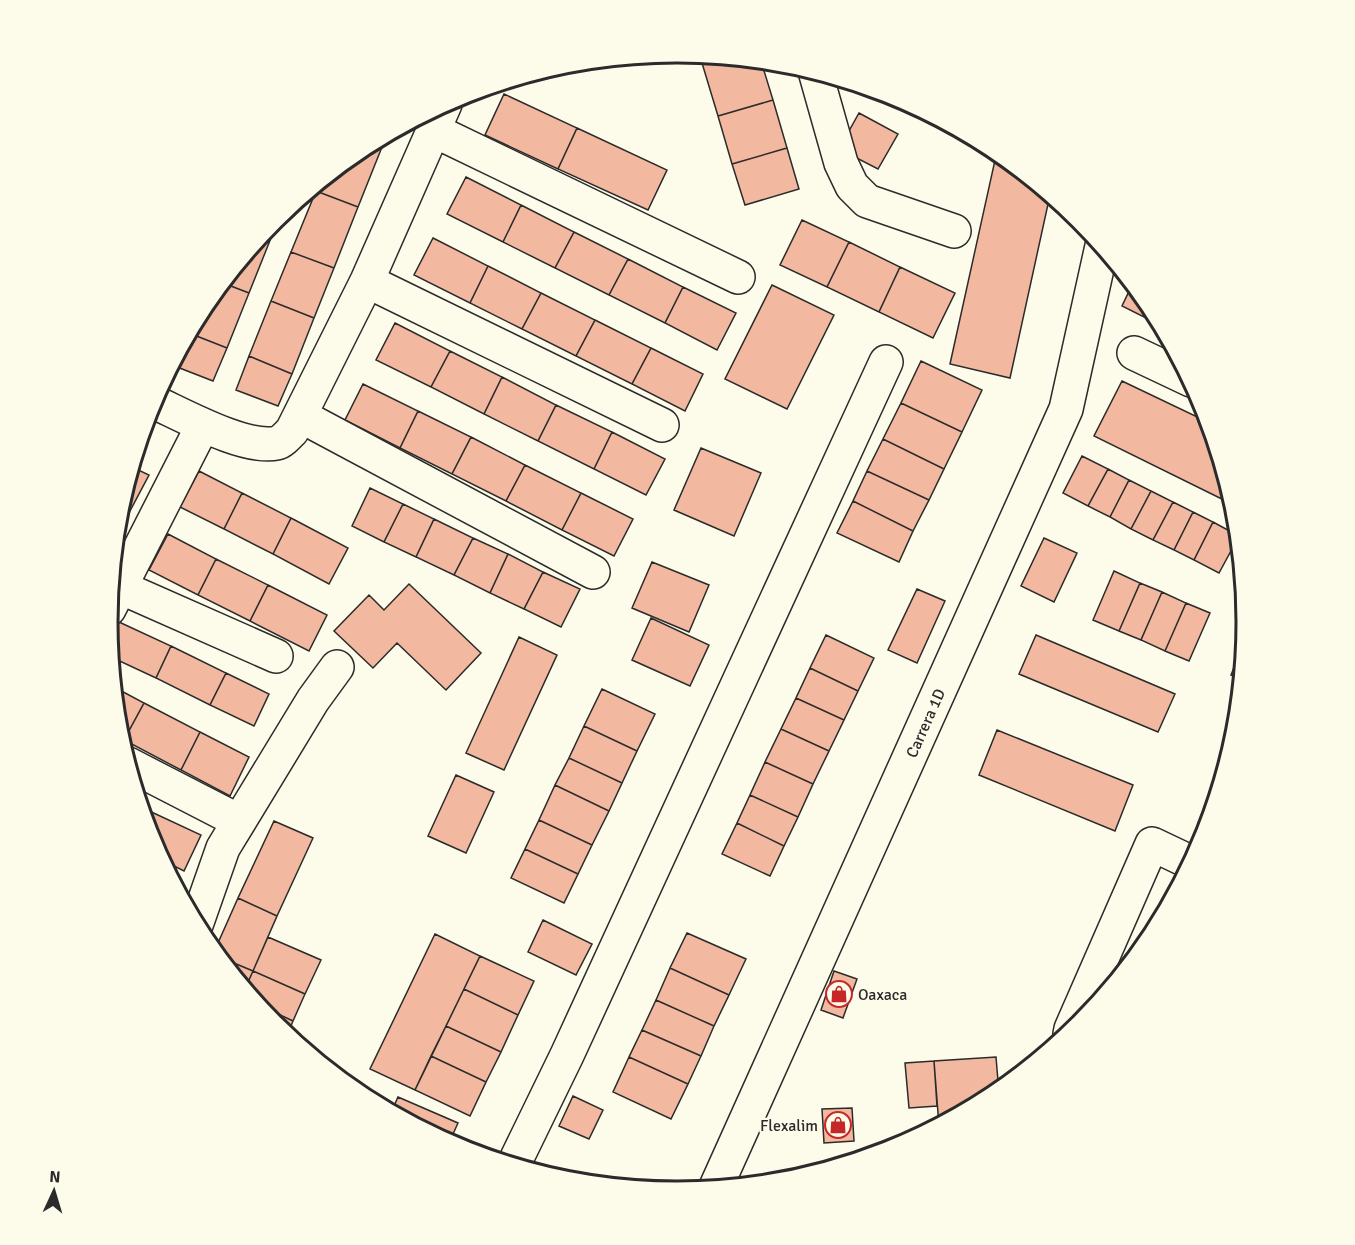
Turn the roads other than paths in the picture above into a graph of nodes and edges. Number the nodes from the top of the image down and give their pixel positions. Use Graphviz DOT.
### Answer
graph roads {
  1 [pos="818,81"];
  2 [pos="439,117"];
  3 [pos="954,231"];
  4 [pos="1100,256"];
  5 [pos="738,277"];
  6 [pos="366,281"];
  7 [pos="1134,353"];
  8 [pos="886,362"];
  9 [pos="1179,374"];
  10 [pos="162,406"];
  11 [pos="301,416"];
  12 [pos="202,425"];
  13 [pos="662,425"];
  14 [pos="593,572"];
  15 [pos="119,588"];
  16 [pos="119,600"];
  17 [pos="276,656"];
  18 [pos="337,667"];
  19 [pos="138,769"];
  20 [pos="225,814"];
  21 [pos="1184,859"];
  22 [pos="200,913"];
  23 [pos="1078,1012"];
  24 [pos="517,1158"];
  25 [pos="719,1180"];
  1 -- 3 [label="street"];
  2 -- 5 [label="street"];
  2 -- 6 [label="street"];
  4 -- 25 [label="street, Carrera 1D"];
  6 -- 11 [label="street"];
  6 -- 13 [label="street"];
  7 -- 9 [label="street"];
  8 -- 24 [label="street"];
  10 -- 12 [label="street"];
  11 -- 12 [label="street"];
  11 -- 14 [label="street"];
  12 -- 15 [label="street"];
  16 -- 17 [label="street"];
  18 -- 22 [label="street"];
  19 -- 20 [label="street"];
  21 -- 23 [label="street"];
}
